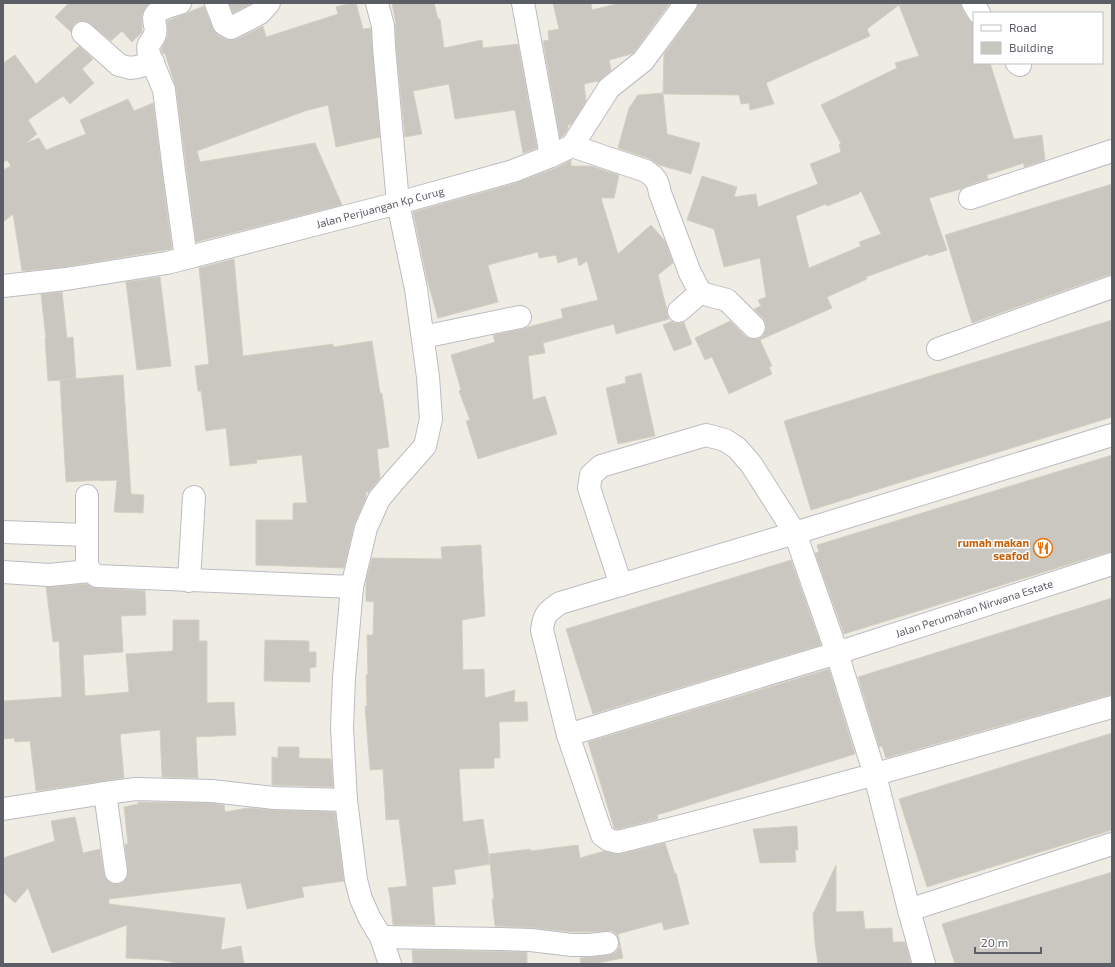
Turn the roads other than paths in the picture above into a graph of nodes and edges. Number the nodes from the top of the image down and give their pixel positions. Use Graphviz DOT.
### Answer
graph roads {
  1 [pos="180,3"];
  2 [pos="216,3"];
  3 [pos="269,3"];
  4 [pos="376,3"];
  5 [pos="523,3"];
  6 [pos="686,3"];
  7 [pos="973,3"];
  8 [pos="978,12"];
  9 [pos="83,33"];
  10 [pos="152,62"];
  11 [pos="572,146"];
  12 [pos="1112,150"];
  13 [pos="551,156"];
  14 [pos="970,198"];
  15 [pos="398,203"];
  16 [pos="186,258"];
  17 [pos="3,286"];
  18 [pos="1112,287"];
  19 [pos="701,292"];
  20 [pos="679,311"];
  21 [pos="520,317"];
  22 [pos="754,326"];
  23 [pos="423,337"];
  24 [pos="938,349"];
  25 [pos="1112,435"];
  26 [pos="87,496"];
  27 [pos="194,497"];
  28 [pos="3,532"];
  29 [pos="795,533"];
  30 [pos="87,535"];
  31 [pos="1112,564"];
  32 [pos="90,571"];
  33 [pos="3,572"];
  34 [pos="189,581"];
  35 [pos="622,585"];
  36 [pos="352,587"];
  37 [pos="837,653"];
  38 [pos="1112,707"];
  39 [pos="568,735"];
  40 [pos="875,775"];
  41 [pos="105,792"];
  42 [pos="346,800"];
  43 [pos="3,809"];
  44 [pos="1112,844"];
  45 [pos="116,872"];
  46 [pos="909,910"];
  47 [pos="381,937"];
  48 [pos="607,943"];
  49 [pos="390,964"];
  50 [pos="924,964"];
  1 -- 10 [label="street"];
  2 -- 3 [label="street"];
  4 -- 15 [label="street"];
  5 -- 13 [label="street"];
  6 -- 11 [label="street"];
  7 -- 8 [label="street"];
  9 -- 10 [label="street"];
  10 -- 16 [label="street"];
  11 -- 13 [label="street, Jalan Perjuangan Kp Curug"];
  11 -- 19 [label="street"];
  12 -- 14 [label="street"];
  13 -- 15 [label="street, Jalan Perjuangan Kp Curug"];
  15 -- 16 [label="street, Jalan Perjuangan Kp Curug"];
  15 -- 23 [label="street"];
  16 -- 17 [label="street, Jalan Perjuangan Kp Curug"];
  18 -- 24 [label="street"];
  19 -- 20 [label="street"];
  19 -- 22 [label="street"];
  21 -- 23 [label="street"];
  23 -- 36 [label="street"];
  25 -- 29 [label="street"];
  26 -- 30 [label="street"];
  27 -- 34 [label="street"];
  28 -- 30 [label="street"];
  29 -- 35 [label="street"];
  29 -- 35 [label="street"];
  29 -- 37 [label="street"];
  30 -- 32 [label="street"];
  31 -- 37 [label="street, Jalan Perumahan Nirwana Estate"];
  32 -- 33 [label="street"];
  32 -- 34 [label="street"];
  34 -- 36 [label="street"];
  35 -- 39 [label="street"];
  36 -- 42 [label="street"];
  37 -- 39 [label="street, Jalan Perumahan Nirwana Estate"];
  37 -- 40 [label="street"];
  38 -- 40 [label="street"];
  39 -- 40 [label="street"];
  40 -- 46 [label="street"];
  41 -- 42 [label="street"];
  41 -- 43 [label="street"];
  41 -- 45 [label="street"];
  42 -- 47 [label="street"];
  44 -- 46 [label="street"];
  46 -- 50 [label="street"];
  47 -- 48 [label="street"];
  47 -- 49 [label="street"];
}
